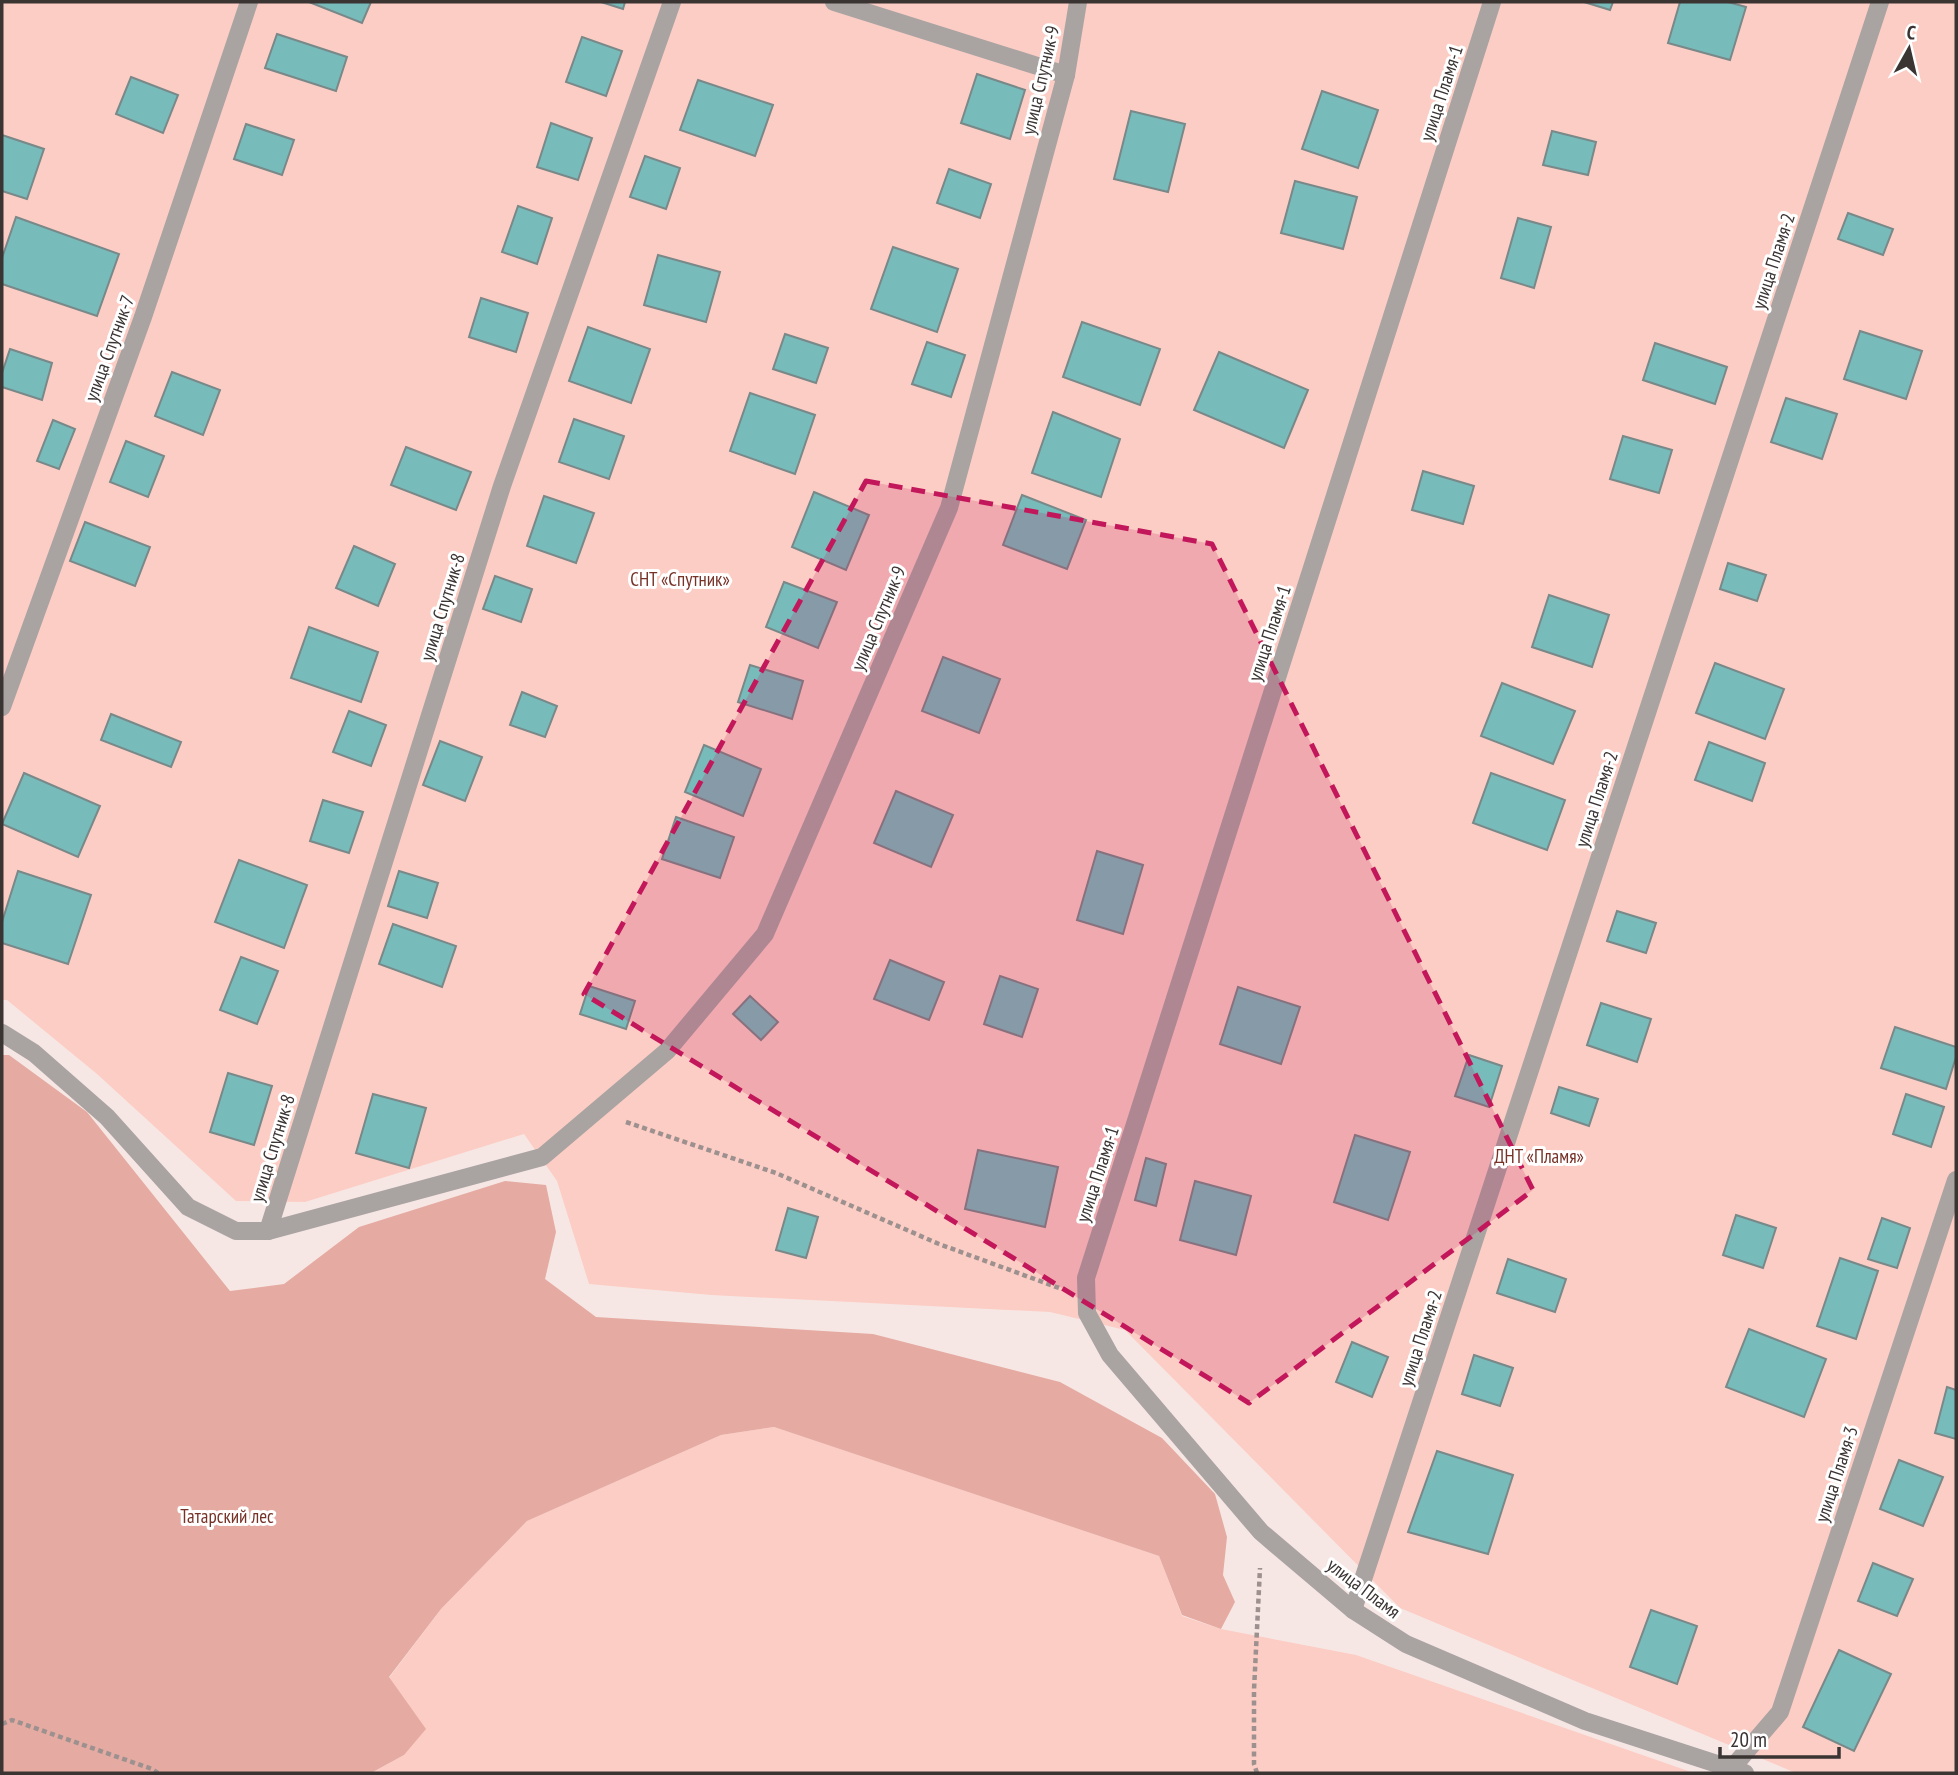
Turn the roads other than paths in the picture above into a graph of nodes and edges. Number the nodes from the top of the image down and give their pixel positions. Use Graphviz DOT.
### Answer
graph roads {
  1 [pos="249,2"];
  2 [pos="672,2"];
  3 [pos="835,2"];
  4 [pos="1078,2"];
  5 [pos="1492,2"];
  6 [pos="1880,2"];
  7 [pos="1066,75"];
  8 [pos="2,707"];
  9 [pos="2,1032"];
  10 [pos="1956,1180"];
  11 [pos="268,1231"];
  12 [pos="1086,1278"];
  13 [pos="1353,1610"];
  14 [pos="1739,1771"];
  1 -- 8 [label="street, улица Спутник-7"];
  2 -- 11 [label="street, улица Спутник-8"];
  3 -- 7 [label="street"];
  4 -- 7 [label="street, улица Спутник-9"];
  5 -- 12 [label="street, улица Пламя-1"];
  6 -- 13 [label="street, улица Пламя-2"];
  7 -- 11 [label="street, улица Спутник-9"];
  9 -- 11 [label="street"];
  10 -- 14 [label="street, улица Пламя-3"];
  12 -- 13 [label="street, улица Пламя"];
  13 -- 14 [label="street, улица Пламя"];
}
